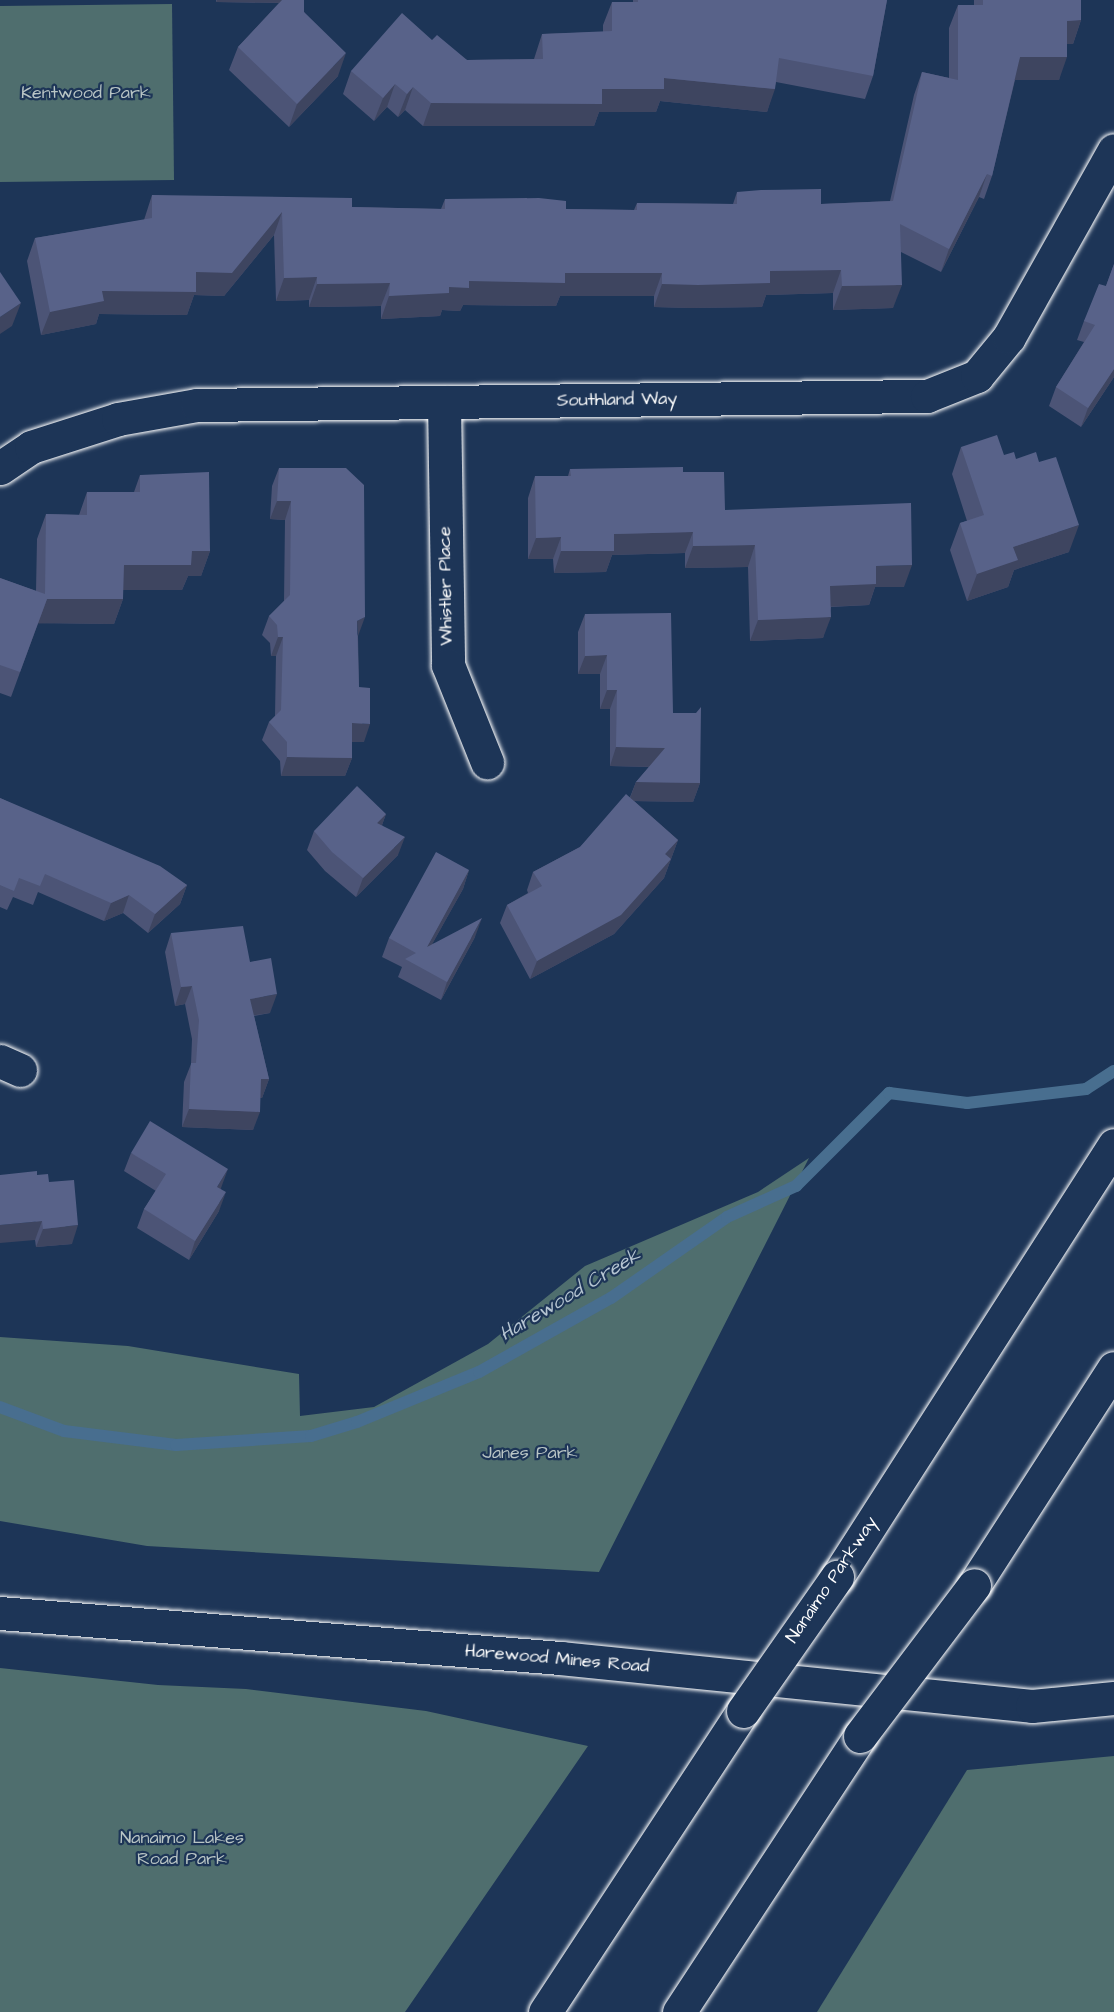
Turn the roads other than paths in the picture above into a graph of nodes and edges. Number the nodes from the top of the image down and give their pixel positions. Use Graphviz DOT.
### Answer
graph roads {
  1 [pos="1114,150"];
  2 [pos="444,402"];
  3 [pos="0,468"];
  4 [pos="487,762"];
  5 [pos="1114,1145"];
  6 [pos="1114,1368"];
  7 [pos="0,1613"];
  8 [pos="1114,1698"];
  9 [pos="545,2012"];
  10 [pos="679,2012"];
  1 -- 2 [label="main road, Southland Way"];
  2 -- 3 [label="main road, Southland Way"];
  2 -- 4 [label="main road, Whistler Place"];
  5 -- 9 [label="main road, Nanaimo Parkway, bridge"];
  6 -- 10 [label="main road, bridge"];
  7 -- 8 [label="main road, Harewood Mines Road"];
}
